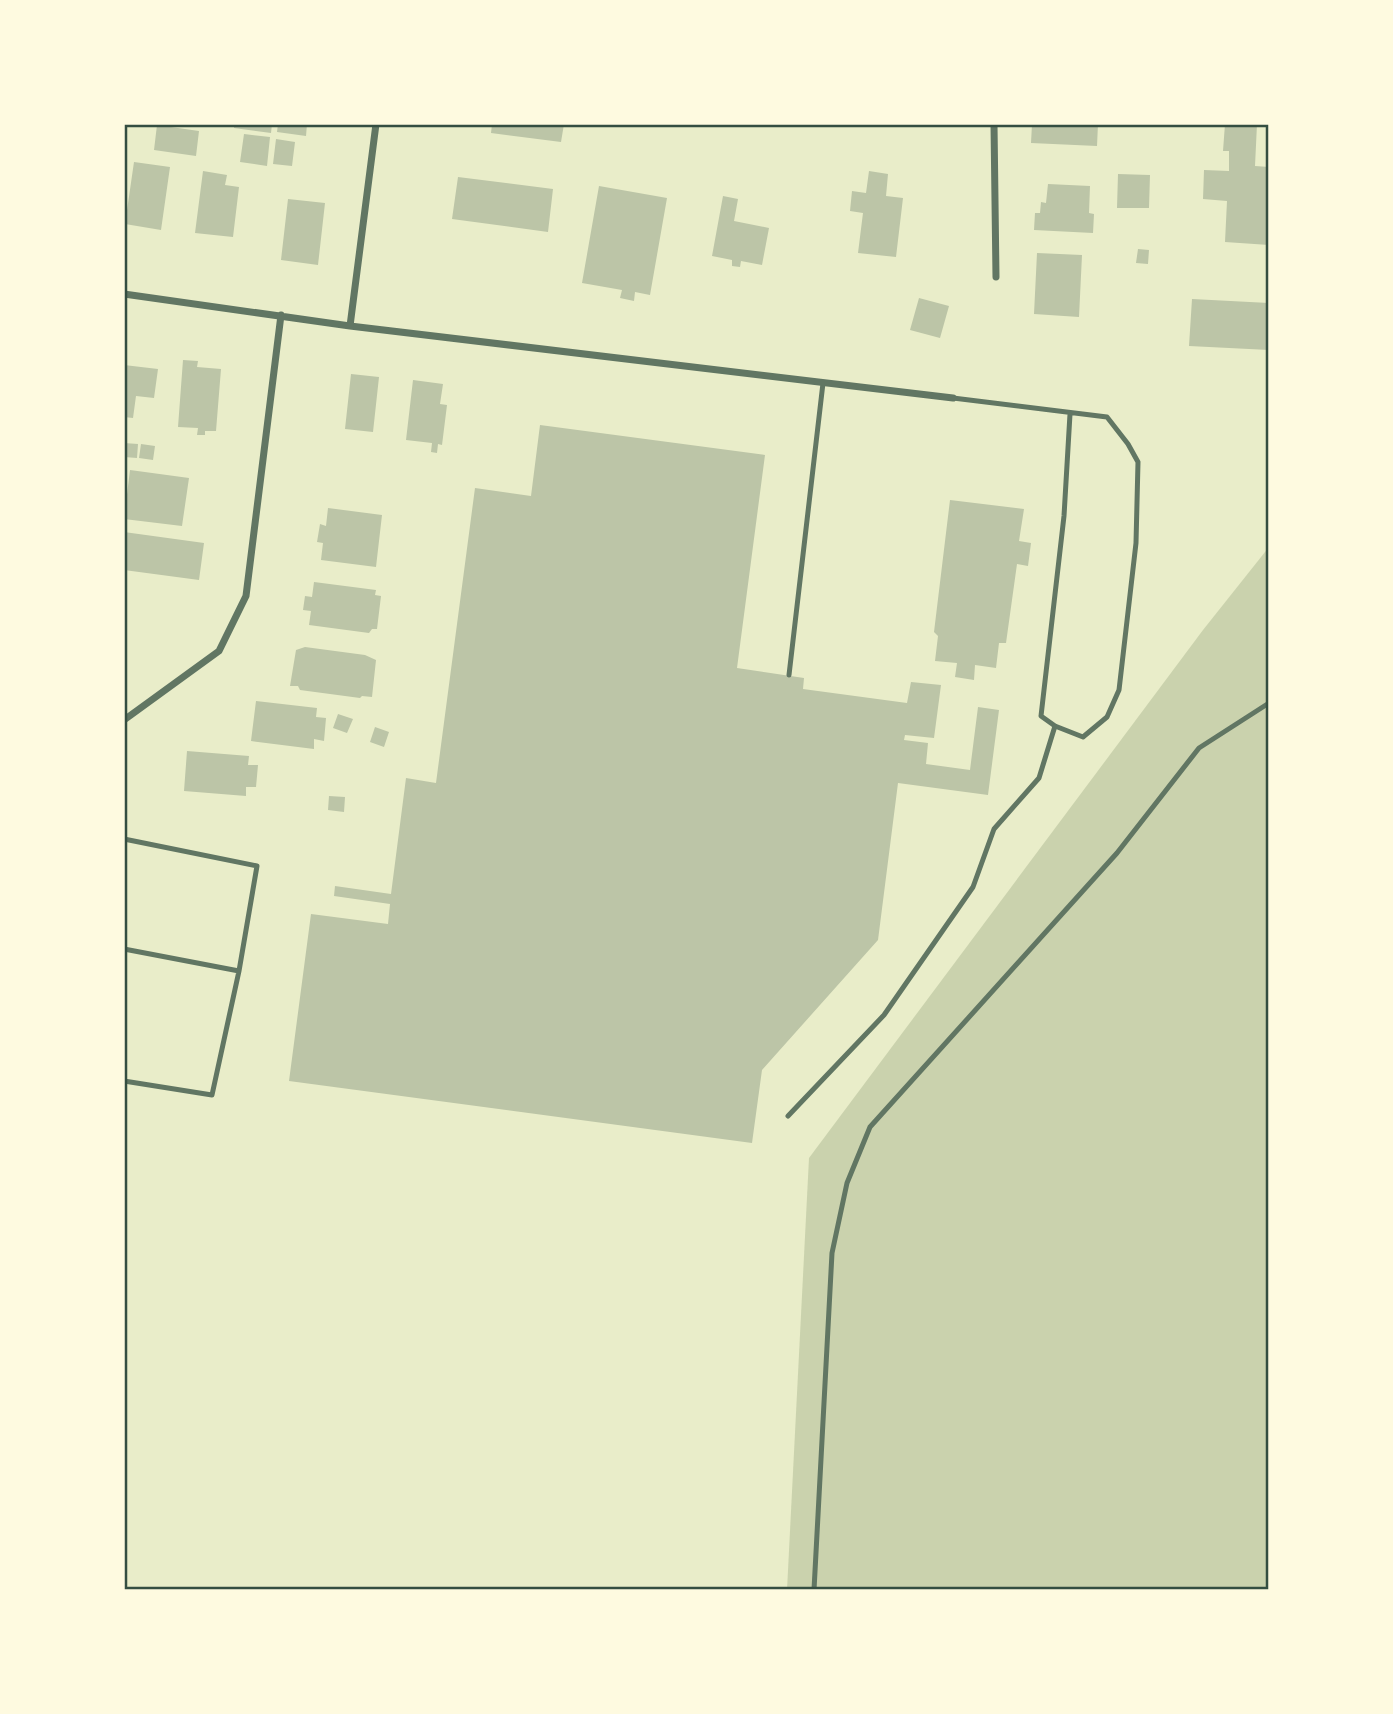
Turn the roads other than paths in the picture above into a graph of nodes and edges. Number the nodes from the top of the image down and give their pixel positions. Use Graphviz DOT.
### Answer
graph roads {
  1 [pos="376,124"];
  2 [pos="994,124"];
  3 [pos="996,277"];
  4 [pos="124,295"];
  5 [pos="281,315"];
  6 [pos="351,326"];
  7 [pos="823,383"];
  8 [pos="953,398"];
  9 [pos="1070,414"];
  10 [pos="789,676"];
  11 [pos="1269,703"];
  12 [pos="124,720"];
  13 [pos="1055,726"];
  14 [pos="124,839"];
  15 [pos="124,949"];
  16 [pos="239,971"];
  17 [pos="124,1081"];
  18 [pos="788,1116"];
  19 [pos="814,1590"];
  1 -- 6 [label="street"];
  2 -- 3 [label="street"];
  4 -- 5 [label="street"];
  5 -- 6 [label="street"];
  5 -- 12 [label="street"];
  6 -- 7 [label="street"];
  7 -- 8 [label="street"];
  7 -- 10 [label="lane"];
  8 -- 9 [label="lane"];
  9 -- 13 [label="lane"];
  9 -- 13 [label="lane"];
  11 -- 19 [label="lane"];
  13 -- 18 [label="lane"];
  14 -- 16 [label="lane"];
  15 -- 16 [label="lane"];
  16 -- 17 [label="lane"];
}
